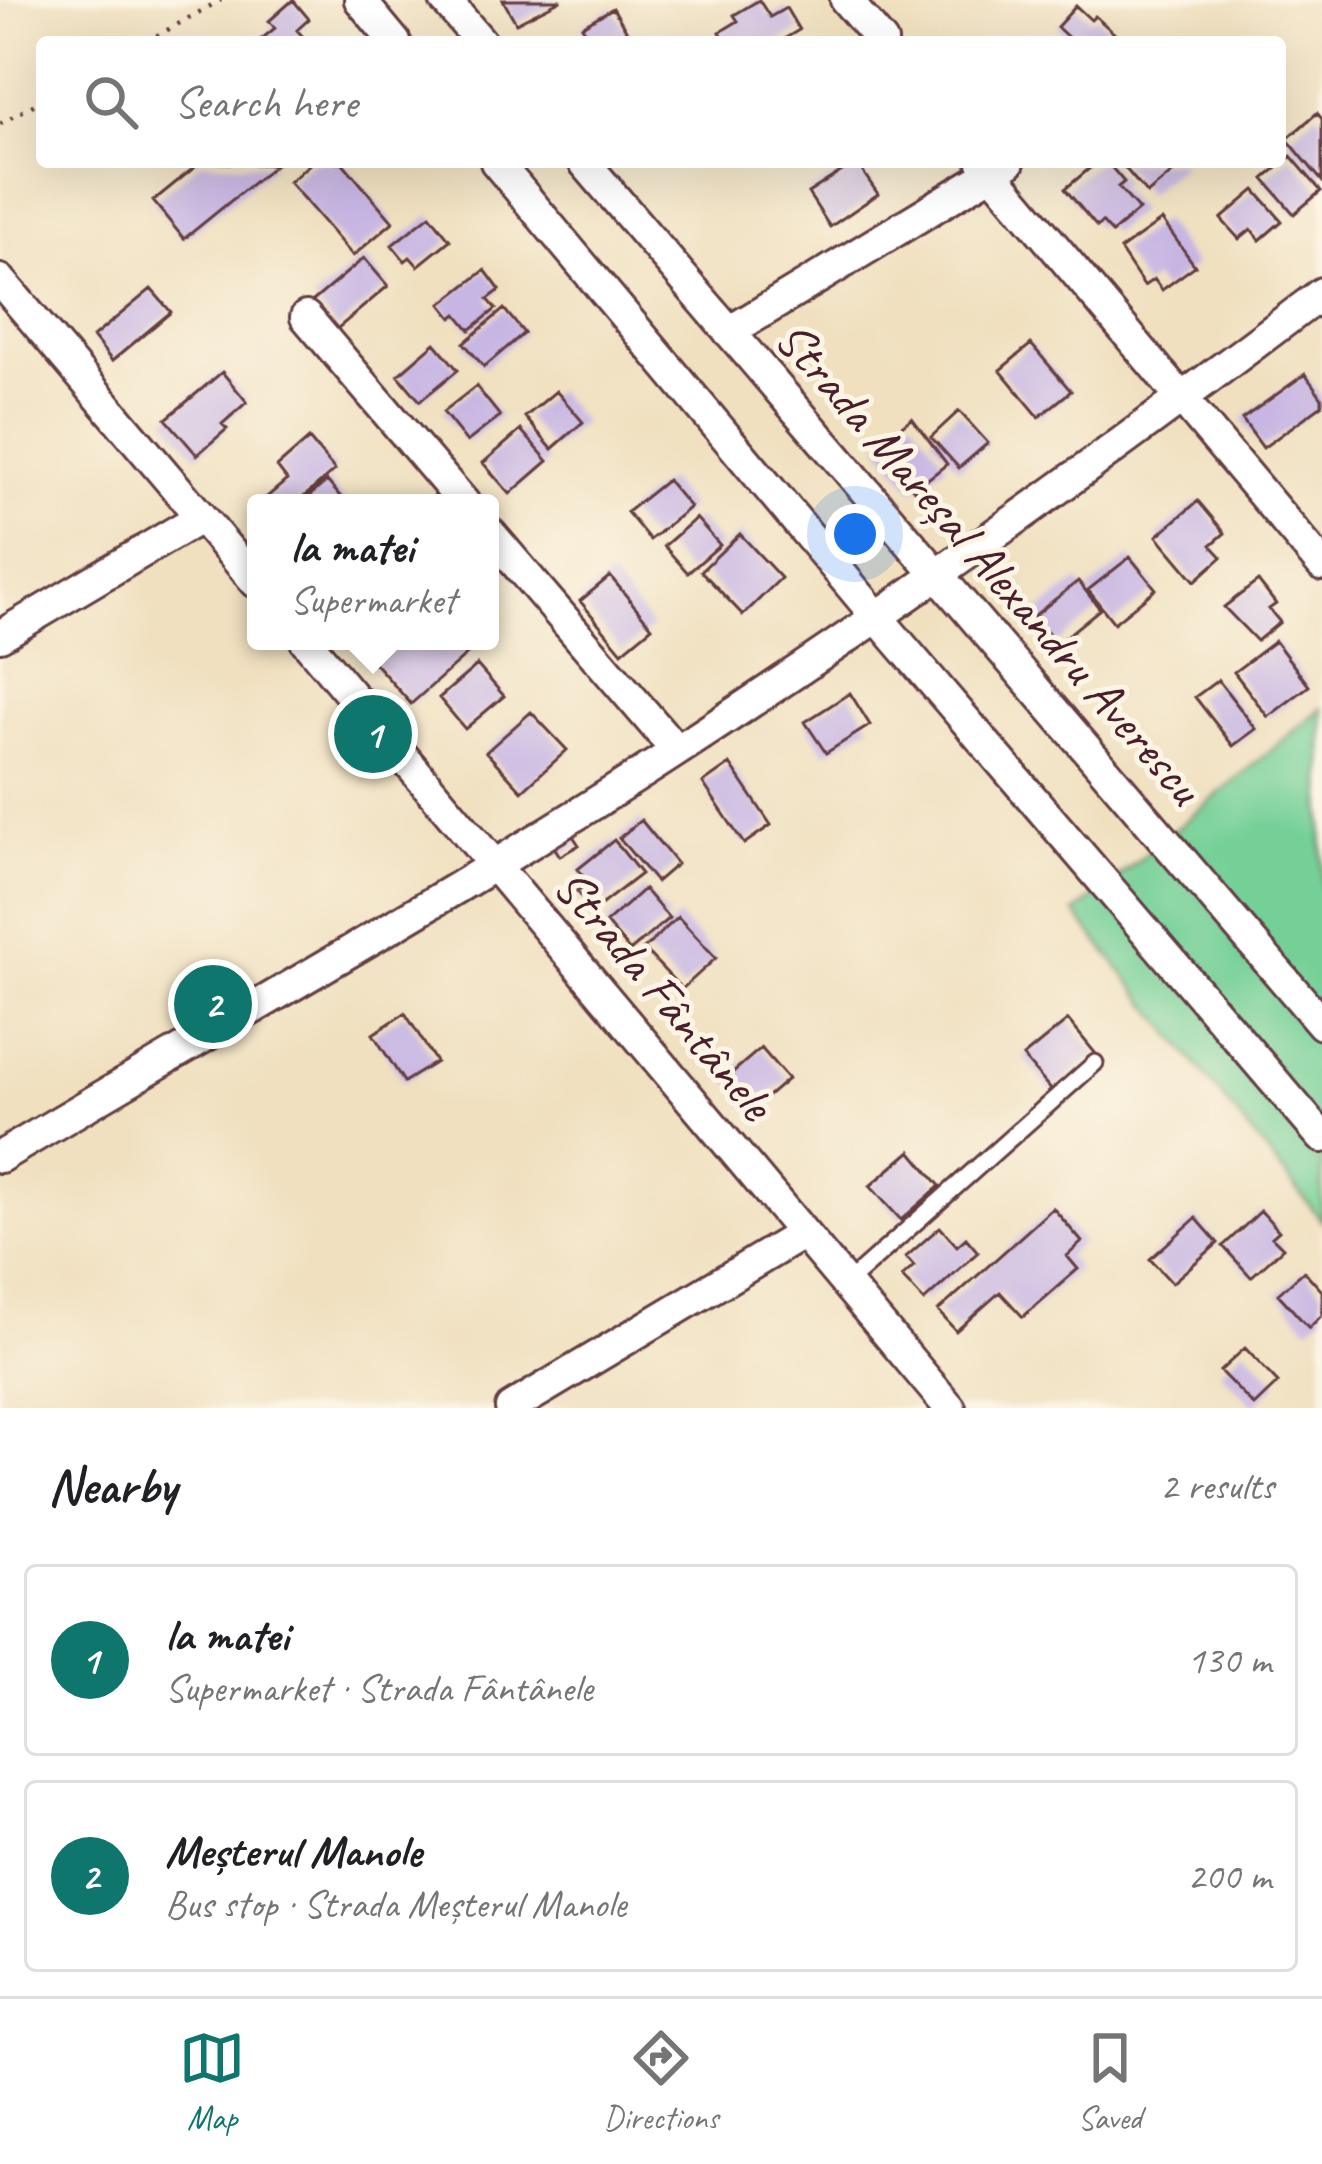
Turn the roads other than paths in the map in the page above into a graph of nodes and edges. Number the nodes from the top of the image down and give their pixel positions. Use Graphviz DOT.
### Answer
graph roads {
  1 [pos="360,0"];
  2 [pos="445,0"];
  3 [pos="850,1"];
  4 [pos="390,36"];
  5 [pos="476,36"];
  6 [pos="877,36"];
  7 [pos="501,168"];
  8 [pos="589,168"];
  9 [pos="990,168"];
  10 [pos="997,168"];
  11 [pos="0,280"];
  12 [pos="1322,292"];
  13 [pos="306,317"];
  14 [pos="729,332"];
  15 [pos="1181,399"];
  16 [pos="456,494"];
  17 [pos="201,517"];
  18 [pos="499,544"];
  19 [pos="1322,565"];
  20 [pos="247,571"];
  21 [pos="937,577"];
  22 [pos="877,617"];
  23 [pos="0,636"];
  24 [pos="313,650"];
  25 [pos="676,750"];
  26 [pos="494,865"];
  27 [pos="1322,1024"];
  28 [pos="1095,1064"];
  29 [pos="1322,1137"];
  30 [pos="0,1157"];
  31 [pos="802,1234"];
  32 [pos="845,1285"];
  33 [pos="511,1408"];
  34 [pos="950,1408"];
  1 -- 4 [label="street"];
  2 -- 5 [label="street"];
  3 -- 6 [label="street"];
  7 -- 22 [label="street"];
  8 -- 14 [label="street, Strada Mareșal Alexandru Averescu"];
  9 -- 14 [label="street"];
  10 -- 15 [label="street"];
  11 -- 17 [label="street"];
  12 -- 15 [label="street"];
  13 -- 16 [label="street"];
  14 -- 21 [label="street, Strada Mareșal Alexandru Averescu"];
  15 -- 19 [label="street"];
  15 -- 21 [label="street"];
  17 -- 20 [label="street"];
  17 -- 23 [label="street"];
  18 -- 25 [label="street"];
  21 -- 22 [label="street"];
  21 -- 27 [label="street, Strada Mareșal Alexandru Averescu"];
  22 -- 25 [label="street"];
  22 -- 29 [label="street"];
  24 -- 26 [label="street, Strada Fântânele"];
  25 -- 26 [label="street"];
  26 -- 30 [label="street"];
  26 -- 31 [label="street, Strada Fântânele"];
  28 -- 32 [label="lane"];
  31 -- 32 [label="street, Strada Fântânele"];
  31 -- 33 [label="street"];
  32 -- 34 [label="street, Strada Fântânele"];
}
